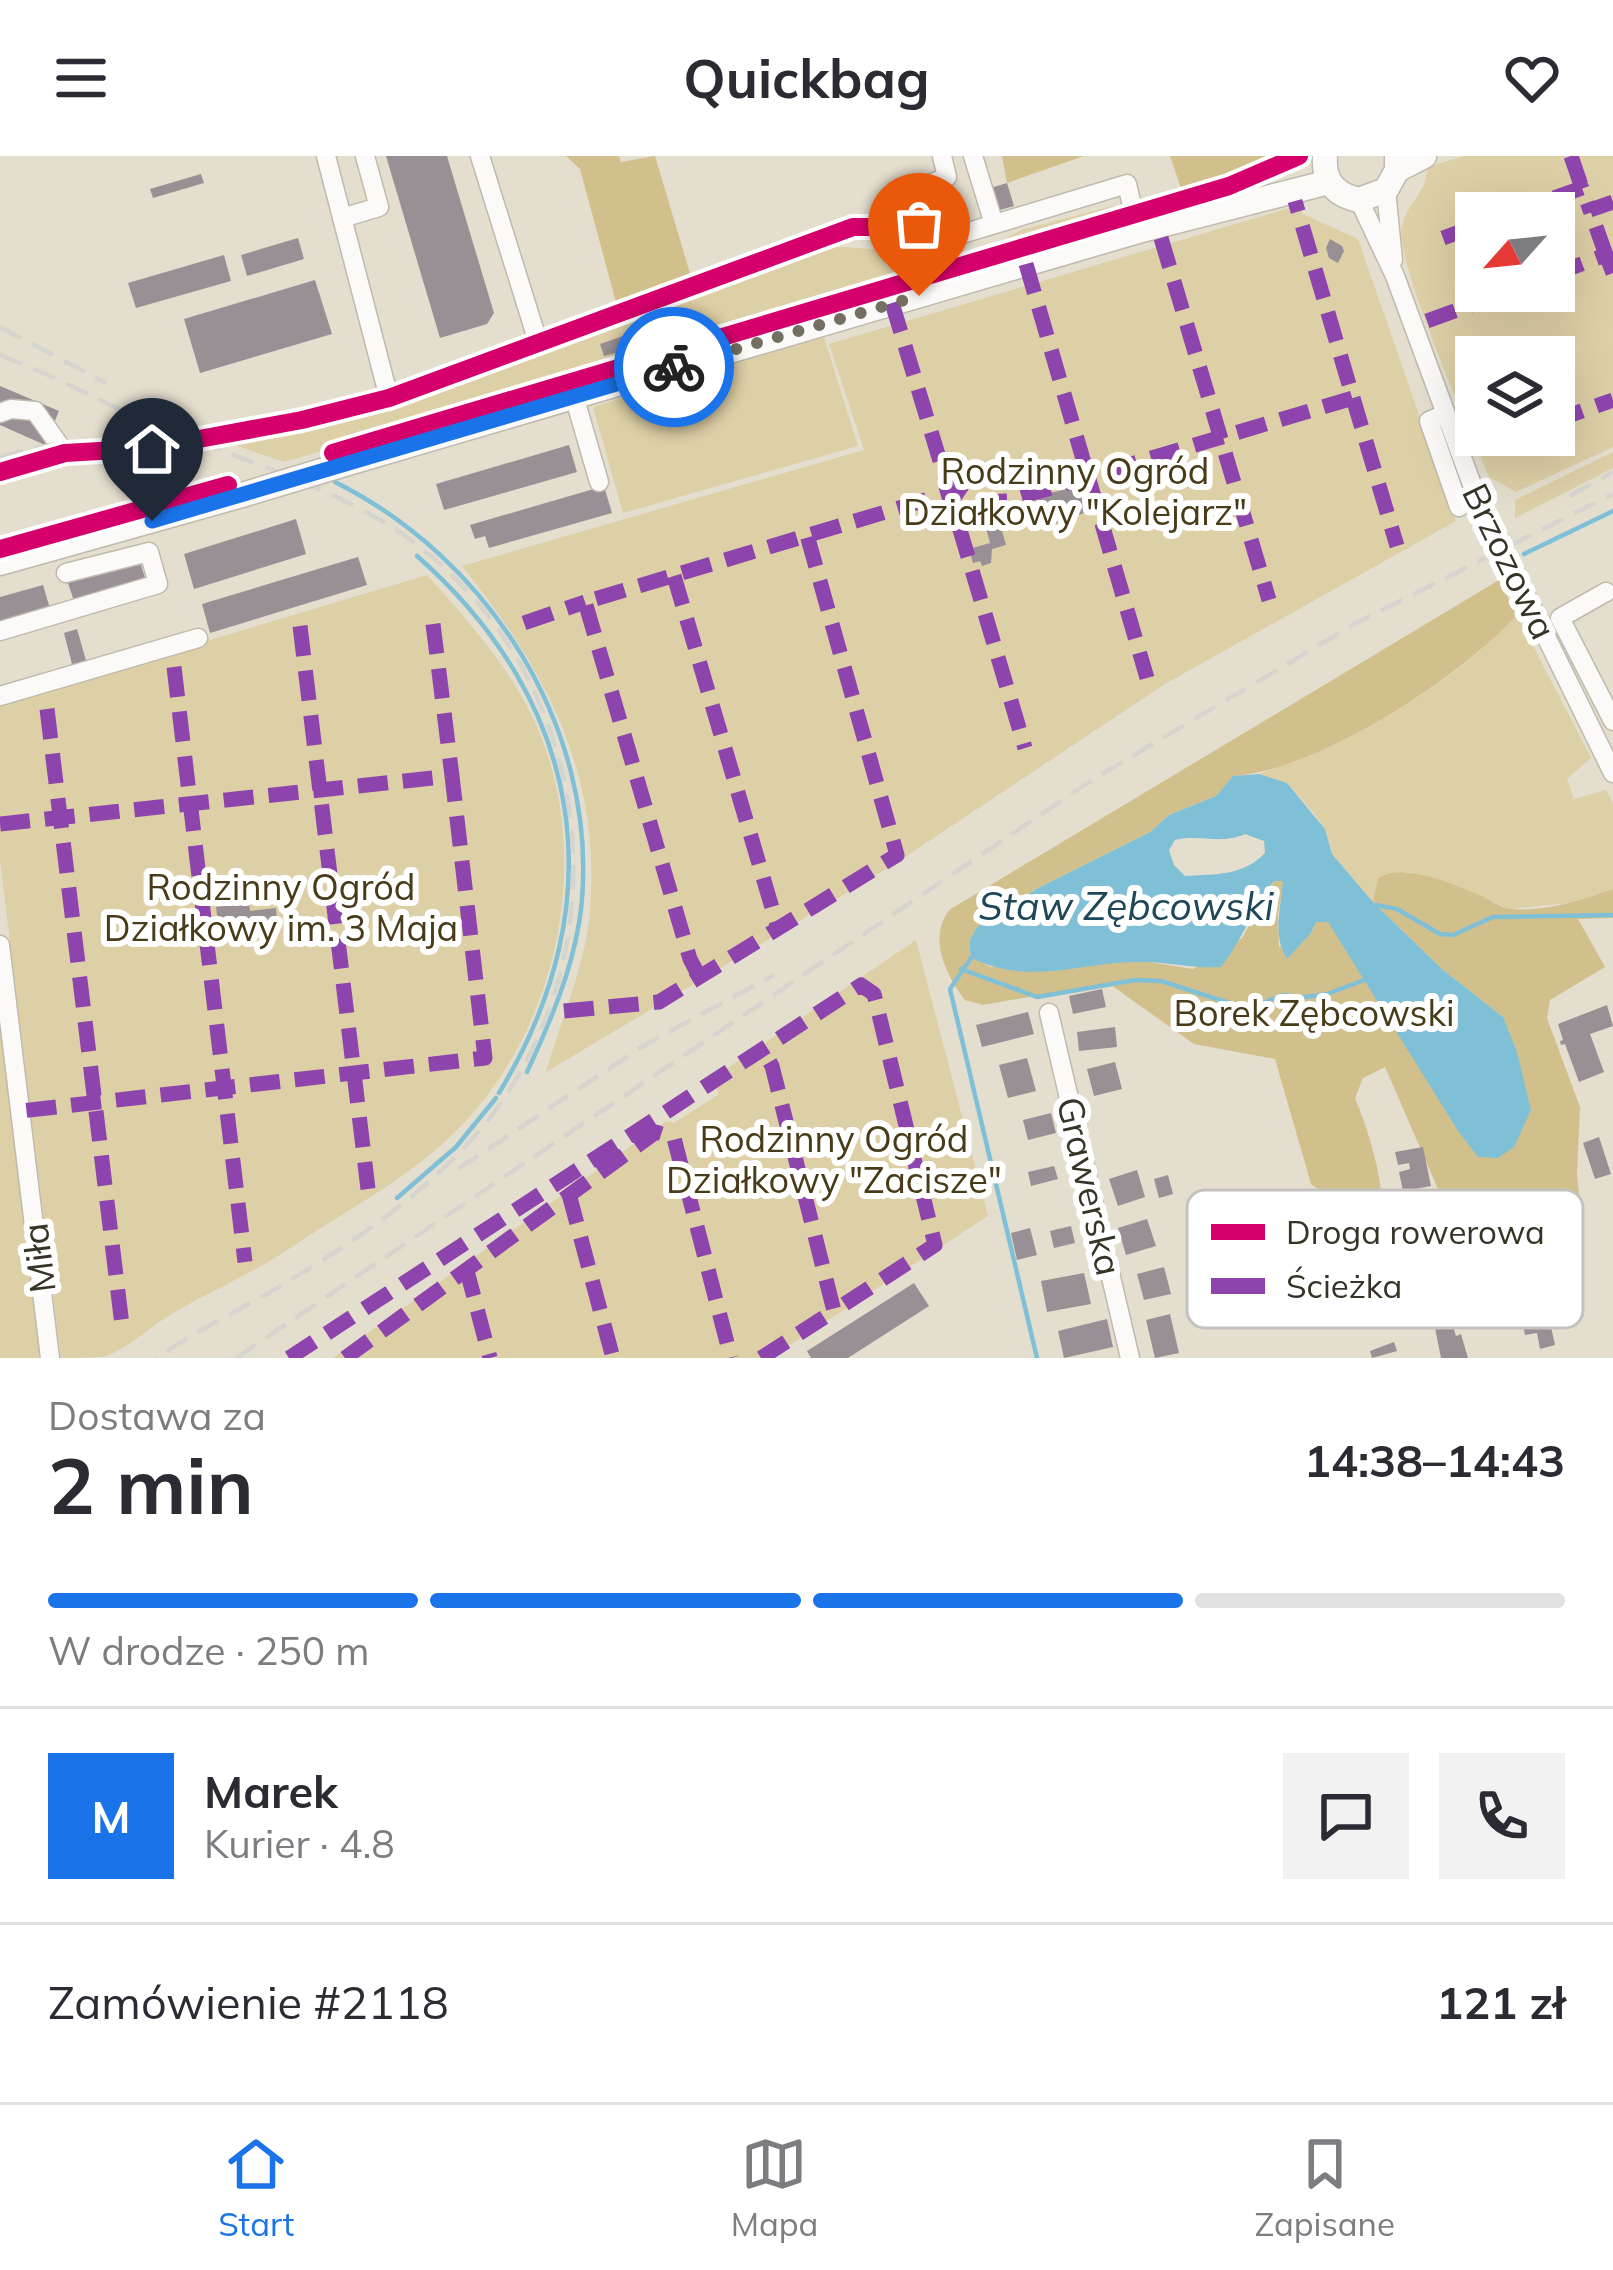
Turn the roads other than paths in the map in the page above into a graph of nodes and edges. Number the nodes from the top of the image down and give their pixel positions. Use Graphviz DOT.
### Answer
graph roads {
  1 [pos="326,156"];
  2 [pos="365,156"];
  3 [pos="480,156"];
  4 [pos="942,156"];
  5 [pos="973,156"];
  6 [pos="1424,156"];
  7 [pos="1326,166"];
  8 [pos="1393,172"];
  9 [pos="1359,200"];
  10 [pos="342,218"];
  11 [pos="994,224"];
  12 [pos="885,227"];
  13 [pos="1138,231"];
  14 [pos="909,250"];
  15 [pos="1394,276"];
  16 [pos="919,296"];
  17 [pos="538,342"];
  18 [pos="574,396"];
  19 [pos="389,398"];
  20 [pos="0,412"];
  21 [pos="1443,415"];
  22 [pos="64,453"];
  23 [pos="0,472"];
  24 [pos="599,482"];
  25 [pos="1459,507"];
  26 [pos="6,564"];
  27 [pos="66,573"];
  28 [pos="1606,592"];
  29 [pos="0,631"];
  30 [pos="197,638"];
  31 [pos="0,696"];
  32 [pos="1613,721"];
  33 [pos="1613,773"];
  34 [pos="0,945"];
  35 [pos="1049,1013"];
  36 [pos="50,1358"];
  37 [pos="1130,1358"];
  1 -- 10 [label="street"];
  2 -- 10 [label="street"];
  3 -- 17 [label="street"];
  4 -- 12 [label="street"];
  5 -- 11 [label="street"];
  6 -- 8 [label="main road"];
  7 -- 9 [label="main road"];
  7 -- 13 [label="main road"];
  8 -- 9 [label="main road"];
  8 -- 15 [label="street, Brzozowa"];
  9 -- 15 [label="street, Brzozowa"];
  10 -- 19 [label="street"];
  11 -- 13 [label="street"];
  11 -- 14 [label="street"];
  12 -- 14 [label="street"];
  12 -- 17 [label="street"];
  13 -- 16 [label="main road"];
  14 -- 16 [label="street"];
  15 -- 21 [label="street, Brzozowa"];
  16 -- 18 [label="main road"];
  17 -- 19 [label="street"];
  18 -- 24 [label="street"];
  18 -- 26 [label="main road, bridge"];
  19 -- 22 [label="street"];
  20 -- 22 [label="street"];
  21 -- 25 [label="street"];
  21 -- 33 [label="street, Brzozowa"];
  22 -- 23 [label="street"];
  27 -- 29 [label="street"];
  28 -- 32 [label="street"];
  30 -- 31 [label="street"];
  34 -- 36 [label="street, Miła"];
  35 -- 37 [label="street, Grawerska"];
}
